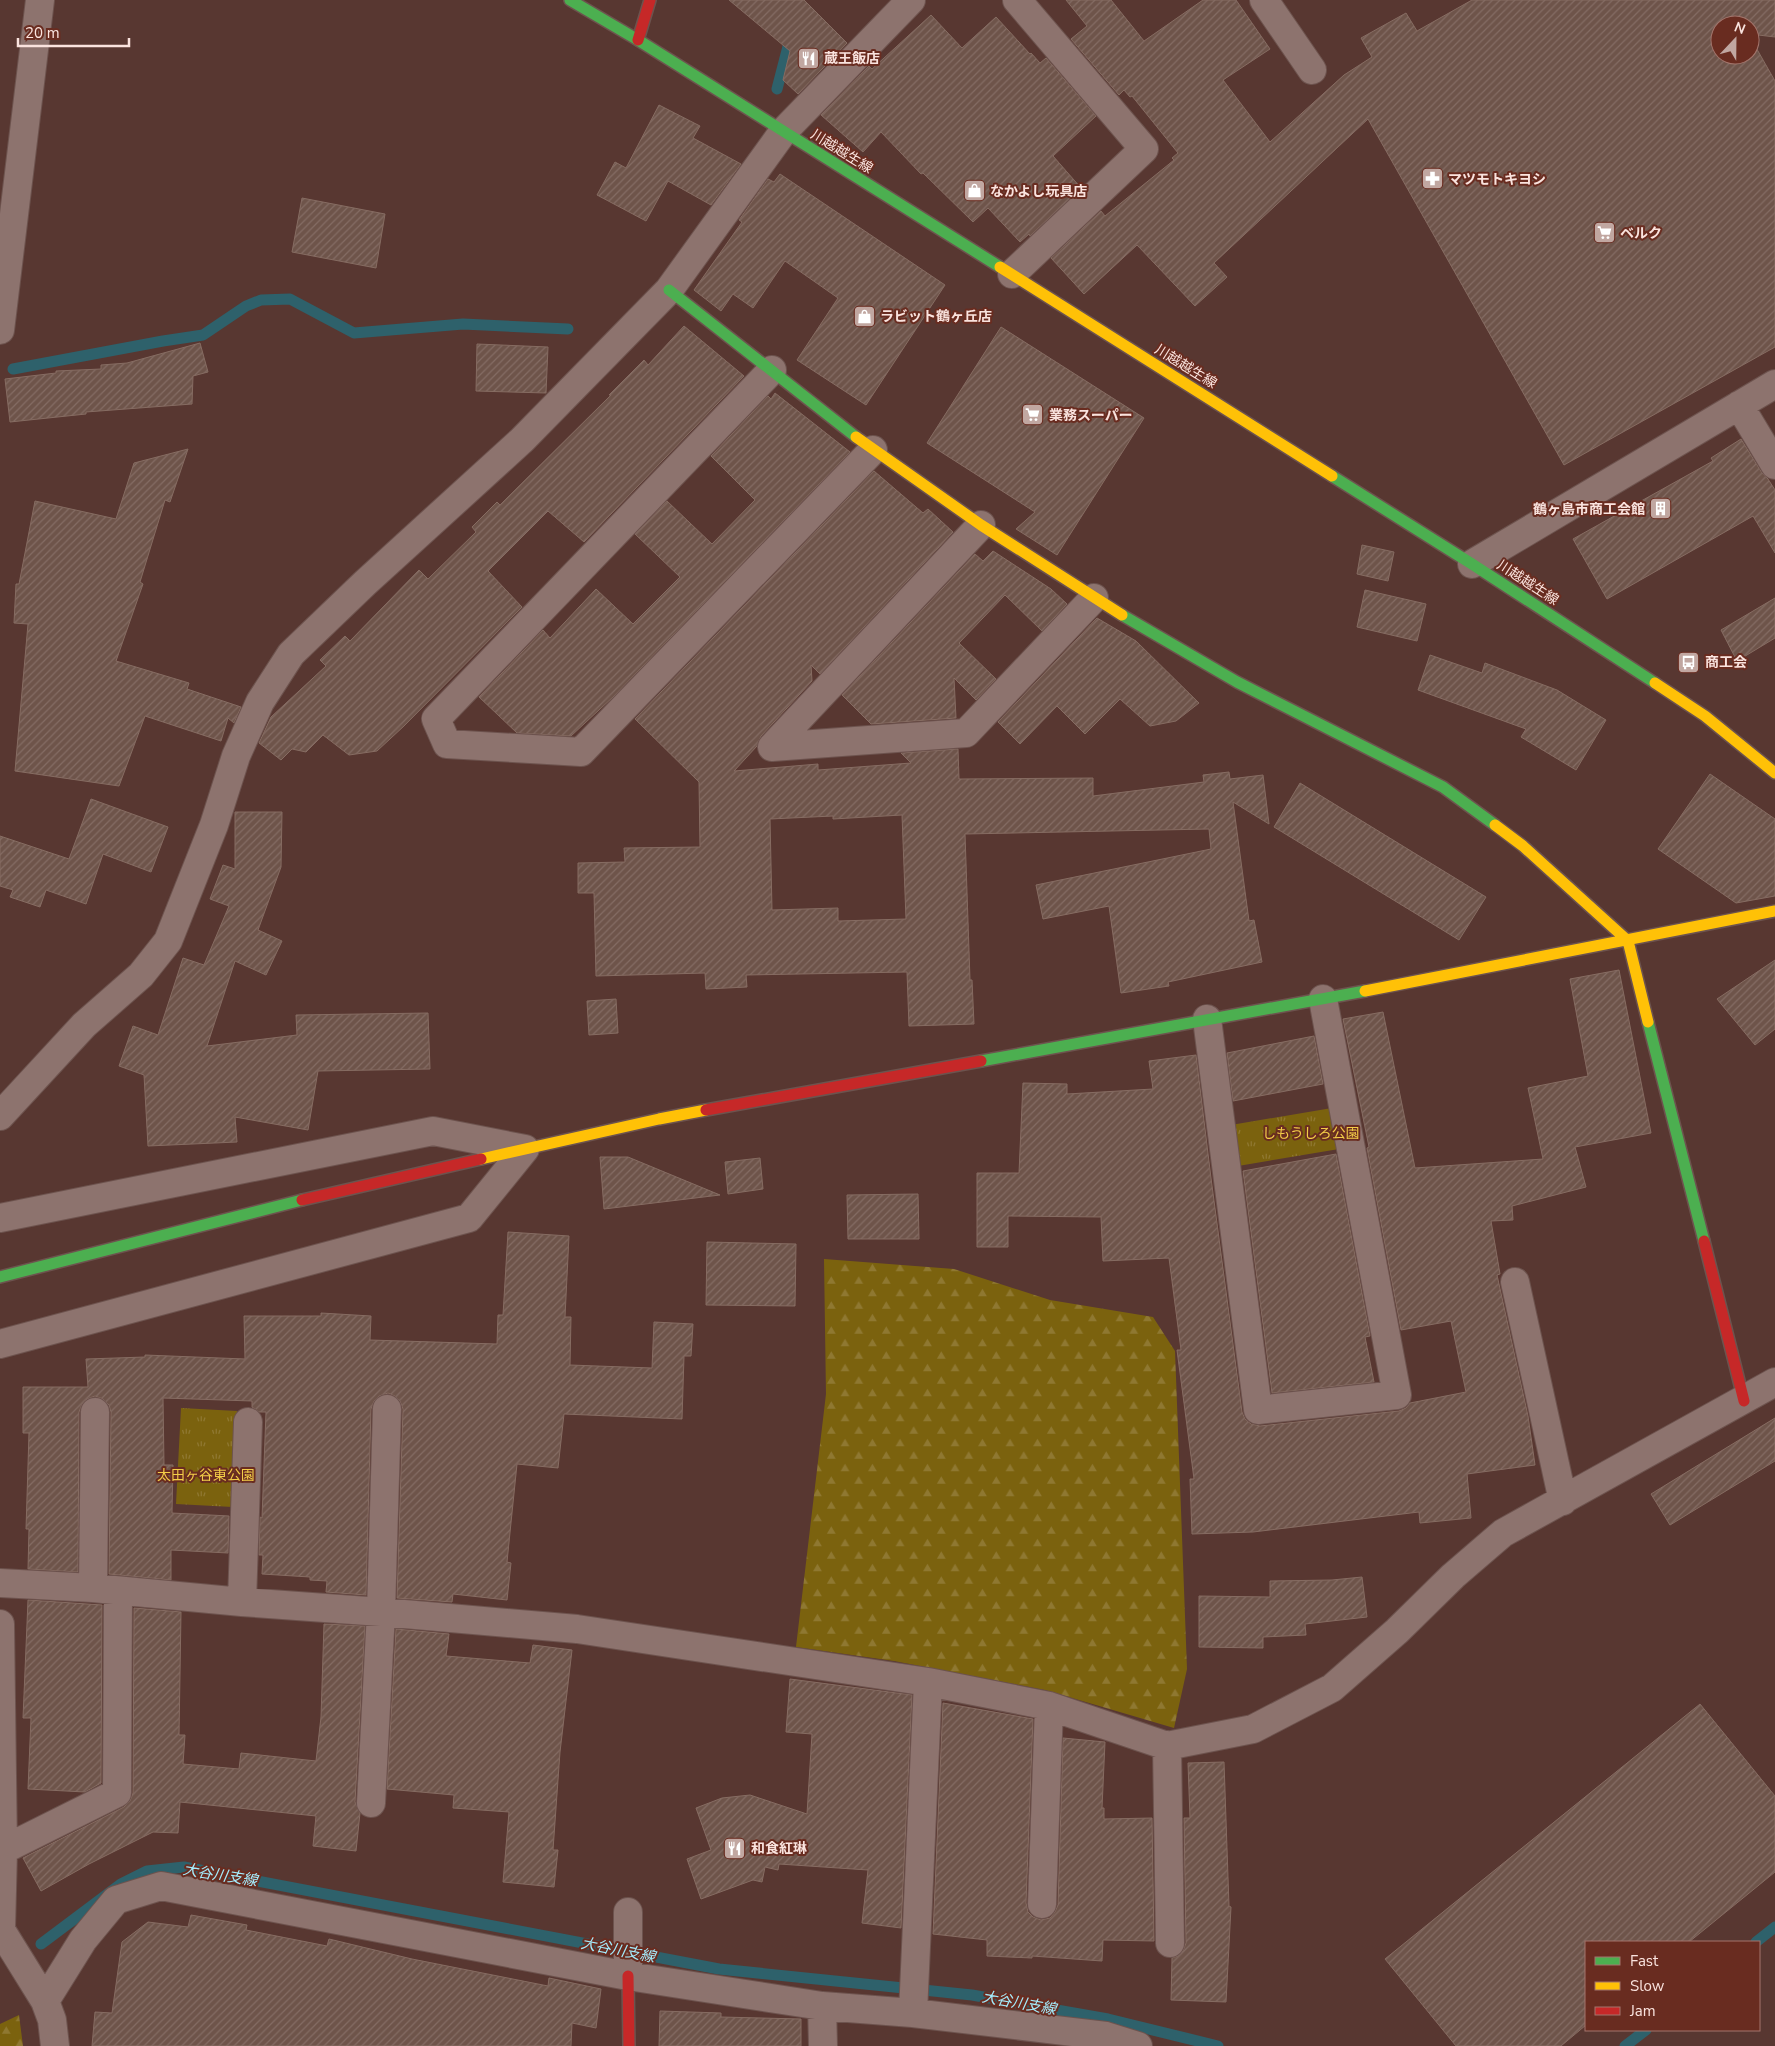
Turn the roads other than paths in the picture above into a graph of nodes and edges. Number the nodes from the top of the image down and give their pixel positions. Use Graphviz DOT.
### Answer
graph roads {
  1 [pos="40,0"];
  2 [pos="570,0"];
  3 [pos="650,0"];
  4 [pos="911,0"];
  5 [pos="1017,0"];
  6 [pos="1264,0"];
  7 [pos="638,40"];
  8 [pos="1312,70"];
  9 [pos="783,132"];
  10 [pos="1012,274"];
  11 [pos="669,290"];
  12 [pos="0,330"];
  13 [pos="772,370"];
  14 [pos="1775,384"];
  15 [pos="1739,405"];
  16 [pos="872,450"];
  17 [pos="1775,465"];
  18 [pos="982,525"];
  19 [pos="1472,564"];
  20 [pos="1094,598"];
  21 [pos="1775,773"];
  22 [pos="1775,911"];
  23 [pos="1628,941"];
  24 [pos="1322,999"];
  25 [pos="1207,1019"];
  26 [pos="0,1116"];
  27 [pos="525,1149"];
  28 [pos="0,1218"];
  29 [pos="0,1277"];
  30 [pos="1515,1282"];
  31 [pos="0,1344"];
  32 [pos="1775,1382"];
  33 [pos="1744,1400"];
  34 [pos="387,1409"];
  35 [pos="95,1412"];
  36 [pos="248,1422"];
  37 [pos="1563,1501"];
  38 [pos="0,1583"];
  39 [pos="105,1589"];
  40 [pos="242,1602"];
  41 [pos="381,1612"];
  42 [pos="0,1624"];
  43 [pos="928,1682"];
  44 [pos="1049,1706"];
  45 [pos="1167,1746"];
  46 [pos="371,1803"];
  47 [pos="3,1850"];
  48 [pos="1042,1904"];
  49 [pos="628,1912"];
  50 [pos="1170,1943"];
  51 [pos="628,1976"];
  52 [pos="45,2001"];
  53 [pos="822,2006"];
  54 [pos="913,2013"];
  55 [pos="55,2046"];
  56 [pos="629,2046"];
  57 [pos="823,2046"];
  58 [pos="1138,2046"];
  1 -- 12 [label="street"];
  2 -- 7 [label="street, 川越越生線"];
  3 -- 7 [label="street"];
  4 -- 9 [label="street"];
  5 -- 10 [label="street"];
  6 -- 8 [label="street"];
  7 -- 9 [label="street, 川越越生線"];
  9 -- 10 [label="street, 川越越生線"];
  9 -- 11 [label="street"];
  10 -- 19 [label="street, 川越越生線"];
  11 -- 13 [label="street"];
  11 -- 26 [label="street"];
  13 -- 16 [label="street"];
  13 -- 16 [label="street"];
  14 -- 15 [label="street"];
  15 -- 17 [label="street"];
  15 -- 19 [label="street"];
  16 -- 18 [label="street"];
  18 -- 20 [label="street"];
  18 -- 20 [label="street"];
  19 -- 21 [label="street, 川越越生線"];
  20 -- 23 [label="street"];
  22 -- 23 [label="street"];
  23 -- 24 [label="street"];
  23 -- 33 [label="street"];
  24 -- 25 [label="street"];
  24 -- 25 [label="street"];
  25 -- 27 [label="street"];
  27 -- 28 [label="street"];
  27 -- 29 [label="street"];
  27 -- 31 [label="street"];
  30 -- 37 [label="street"];
  32 -- 33 [label="street"];
  33 -- 37 [label="street"];
  34 -- 41 [label="street"];
  35 -- 39 [label="street"];
  36 -- 40 [label="street"];
  37 -- 45 [label="street"];
  38 -- 39 [label="street"];
  39 -- 40 [label="street"];
  39 -- 47 [label="street"];
  40 -- 41 [label="street"];
  41 -- 43 [label="street"];
  41 -- 46 [label="street"];
  42 -- 47 [label="street"];
  43 -- 44 [label="street"];
  43 -- 54 [label="street"];
  44 -- 45 [label="street"];
  44 -- 48 [label="street"];
  45 -- 50 [label="street"];
  47 -- 52 [label="street"];
  49 -- 51 [label="street"];
  51 -- 52 [label="street"];
  51 -- 53 [label="street"];
  51 -- 56 [label="street"];
  52 -- 55 [label="street"];
  53 -- 54 [label="street"];
  53 -- 57 [label="street"];
  54 -- 58 [label="street"];
}
